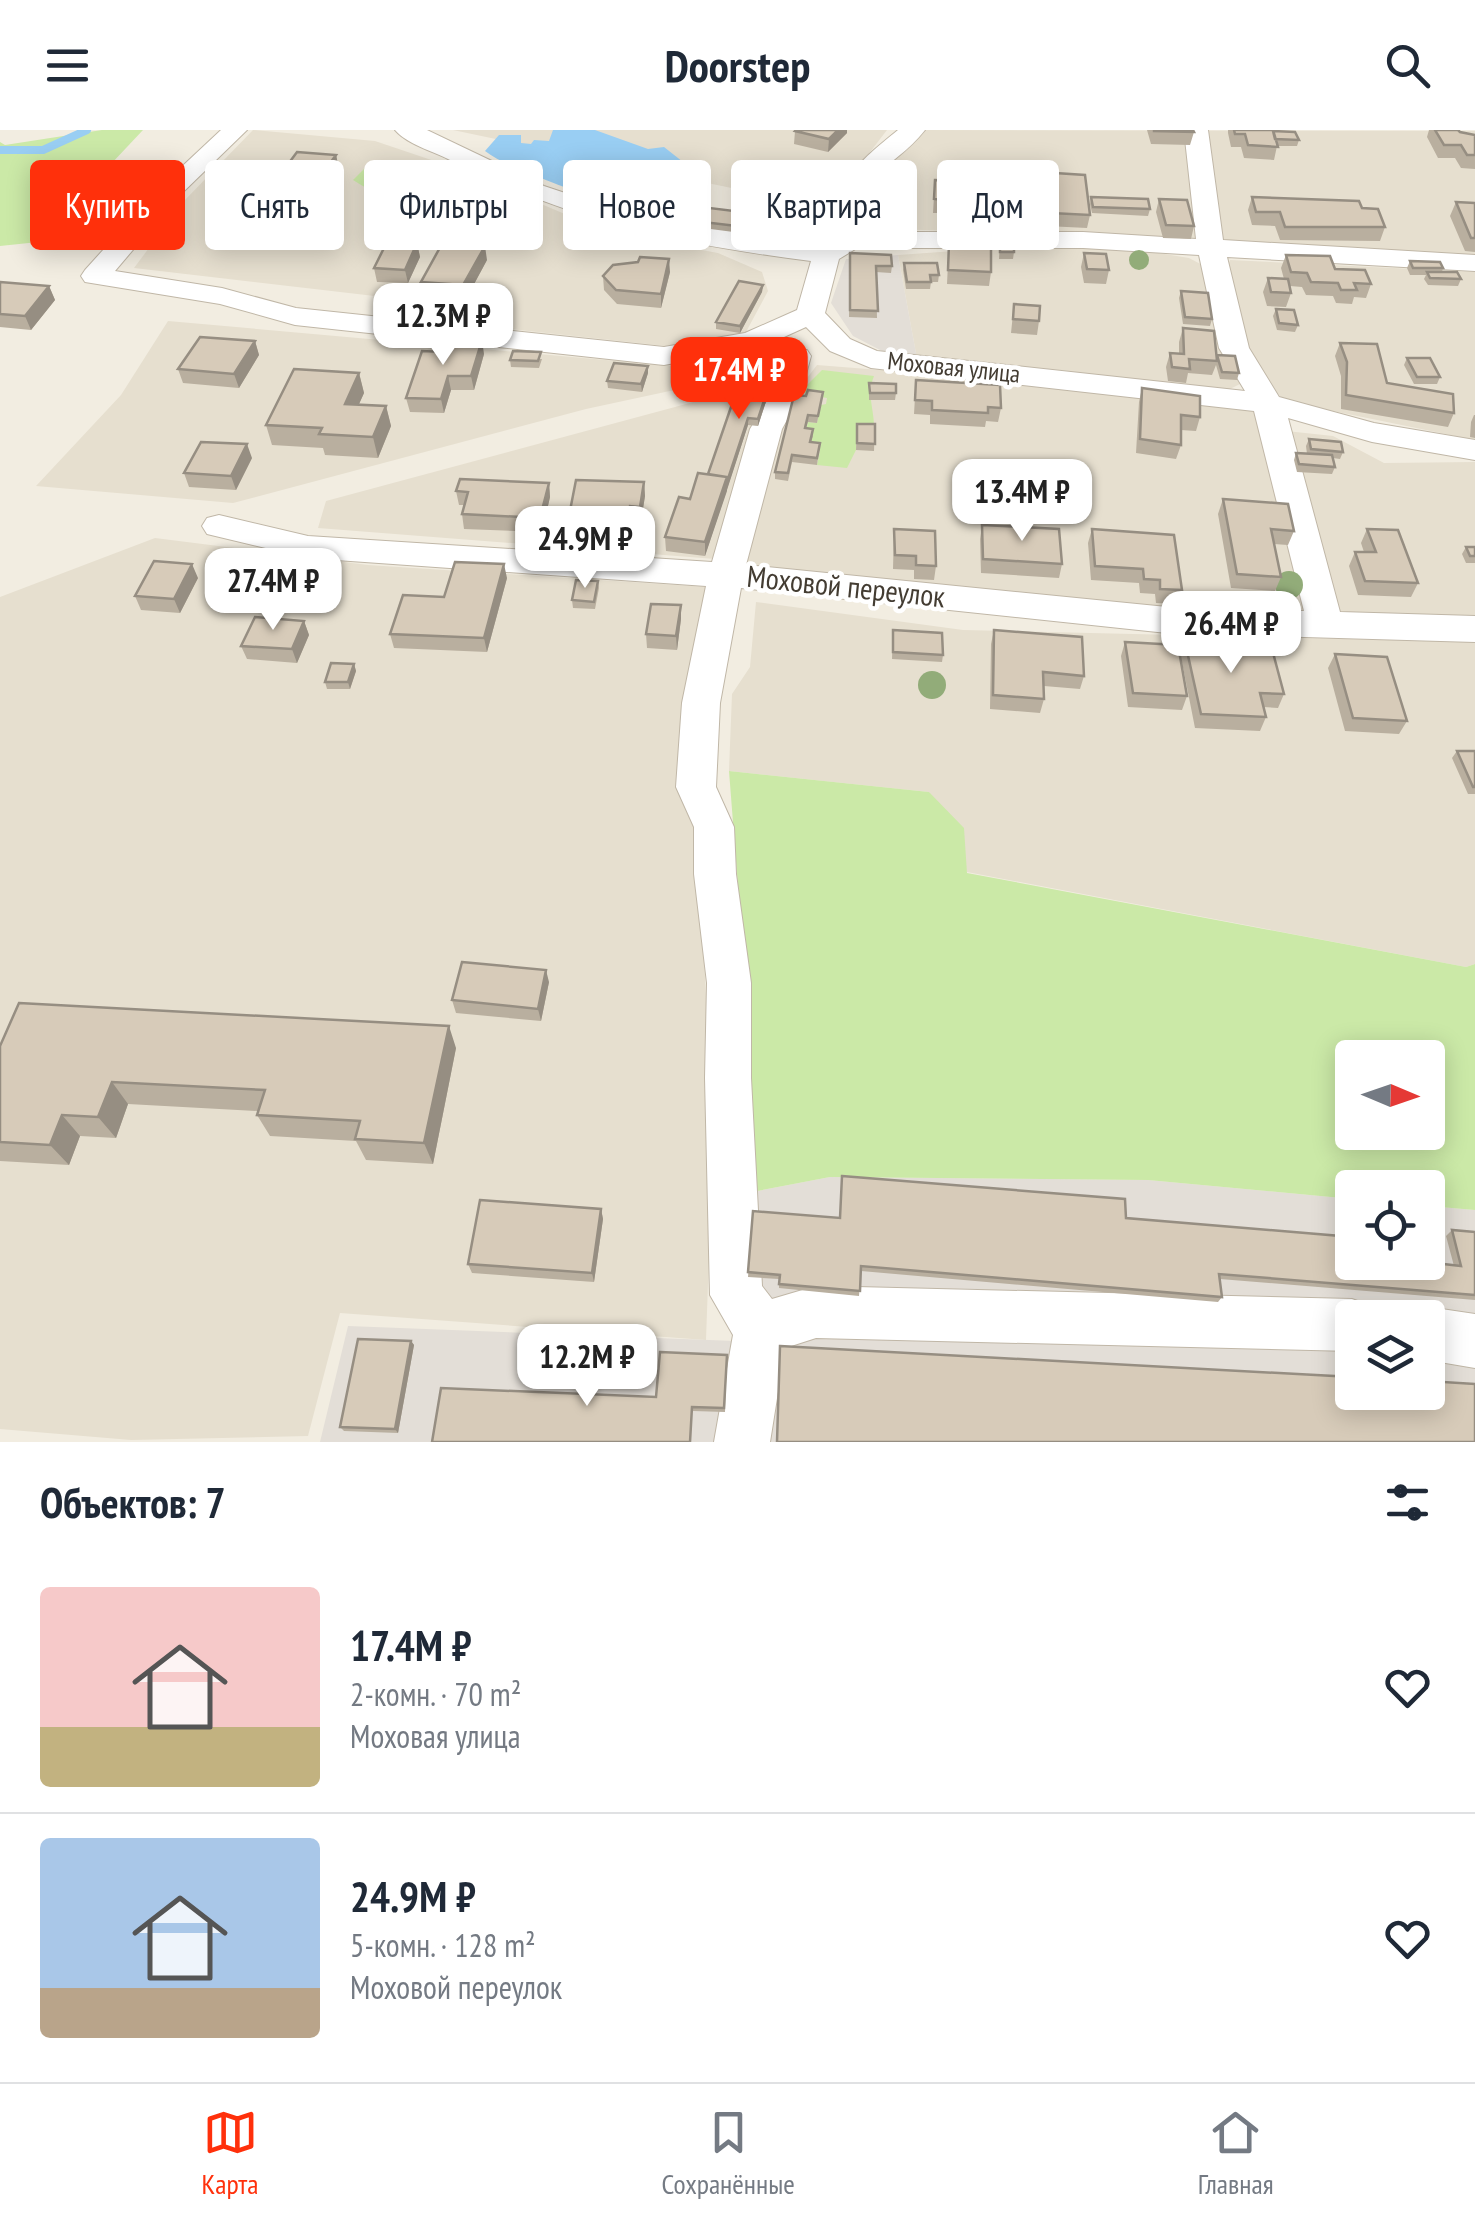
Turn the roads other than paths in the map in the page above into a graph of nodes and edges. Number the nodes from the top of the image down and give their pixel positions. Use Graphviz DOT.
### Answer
graph roads {
  1 [pos="235,130"];
  2 [pos="407,130"];
  3 [pos="912,130"];
  4 [pos="1196,130"];
  5 [pos="875,160"];
  6 [pos="917,240"];
  7 [pos="835,250"];
  8 [pos="1214,250"];
  9 [pos="826,256"];
  10 [pos="1475,263"];
  11 [pos="810,316"];
  12 [pos="709,349"];
  13 [pos="796,356"];
  14 [pos="871,359"];
  15 [pos="1268,403"];
  16 [pos="1475,450"];
  17 [pos="218,526"];
  18 [pos="726,575"];
  19 [pos="1325,624"];
  20 [pos="1475,629"];
  21 [pos="1335,1325"];
  22 [pos="761,1329"];
  23 [pos="1445,1337"];
  24 [pos="1475,1341"];
  25 [pos="742,1442"];
  1 -- 12 [label="street"];
  2 -- 9 [label="street"];
  3 -- 5 [label="street"];
  4 -- 8 [label="street"];
  6 -- 8 [label="street"];
  7 -- 9 [label="street"];
  8 -- 10 [label="street"];
  8 -- 15 [label="street"];
  9 -- 11 [label="street"];
  11 -- 12 [label="street"];
  11 -- 14 [label="street, Моховая улица"];
  12 -- 13 [label="street"];
  13 -- 14 [label="street"];
  13 -- 18 [label="street"];
  14 -- 15 [label="street, Моховая улица"];
  15 -- 16 [label="street, Моховая улица"];
  15 -- 19 [label="street"];
  17 -- 18 [label="street, Моховой переулок"];
  18 -- 19 [label="street, Моховой переулок"];
  18 -- 22 [label="street"];
  19 -- 20 [label="street, Моховой переулок"];
  21 -- 22 [label="street"];
  22 -- 25 [label="street"];
  23 -- 24 [label="street"];
}
